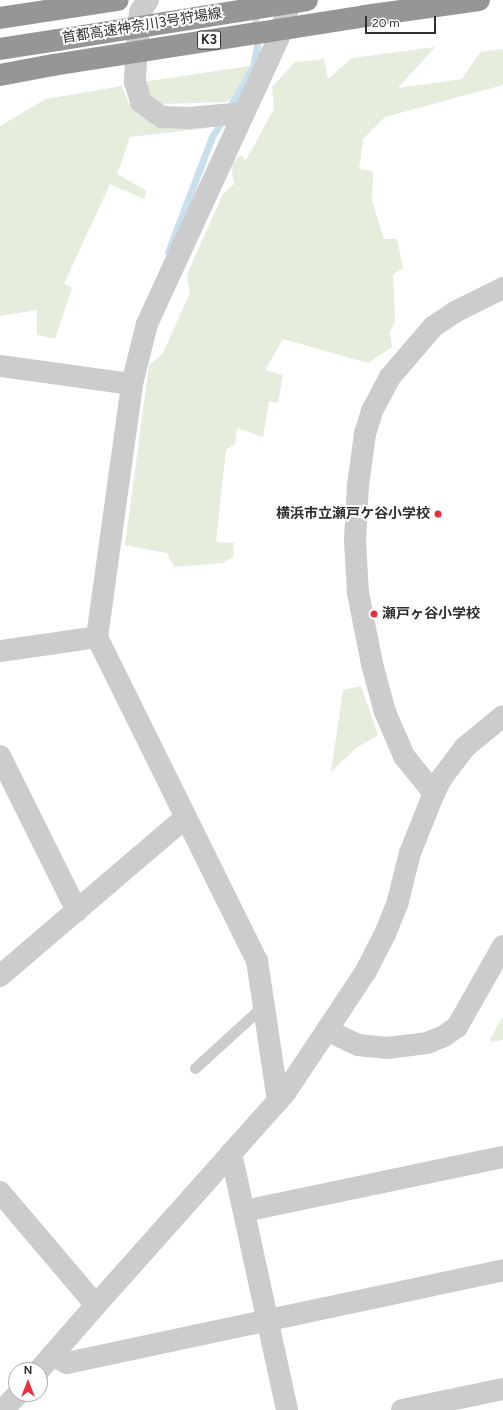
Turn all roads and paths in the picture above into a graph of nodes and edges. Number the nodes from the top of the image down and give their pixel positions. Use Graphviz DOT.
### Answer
graph roads {
  1 [pos="118,0"];
  2 [pos="148,0"];
  3 [pos="291,0"];
  4 [pos="307,0"];
  5 [pos="479,0"];
  6 [pos="0,18"];
  7 [pos="0,49"];
  8 [pos="0,75"];
  9 [pos="244,113"];
  10 [pos="503,288"];
  11 [pos="0,366"];
  12 [pos="132,384"];
  13 [pos="97,637"];
  14 [pos="0,652"];
  15 [pos="503,716"];
  16 [pos="0,756"];
  17 [pos="434,793"];
  18 [pos="185,818"];
  19 [pos="77,910"];
  20 [pos="503,946"];
  21 [pos="0,976"];
  22 [pos="265,1004"];
  23 [pos="327,1030"];
  24 [pos="195,1068"];
  25 [pos="278,1100"];
  26 [pos="231,1153"];
  27 [pos="503,1157"];
  28 [pos="1,1198"];
  29 [pos="244,1211"];
  30 [pos="503,1270"];
  31 [pos="96,1305"];
  32 [pos="268,1321"];
  33 [pos="47,1362"];
  34 [pos="48,1363"];
  35 [pos="503,1389"];
  36 [pos="10,1402"];
  37 [pos="3,1410"];
  38 [pos="287,1410"];
  39 [pos="402,1410"];
  1 -- 6 [label="highway, 首都高速神奈川3号狩場線"];
  2 -- 9 [label="street"];
  3 -- 9 [label="street"];
  4 -- 7 [label="highway, 首都高速神奈川3号狩場線 / K3, bridge"];
  5 -- 8 [label="highway, K3, bridge"];
  9 -- 12 [label="street"];
  10 -- 17 [label="street"];
  11 -- 12 [label="street"];
  12 -- 13 [label="street"];
  13 -- 14 [label="street"];
  13 -- 18 [label="street"];
  15 -- 17 [label="street"];
  16 -- 19 [label="street"];
  17 -- 23 [label="street"];
  18 -- 19 [label="street"];
  18 -- 22 [label="street"];
  19 -- 21 [label="street"];
  20 -- 23 [label="street"];
  22 -- 24 [label="lane"];
  22 -- 25 [label="street"];
  23 -- 25 [label="street"];
  25 -- 26 [label="street"];
  26 -- 29 [label="street"];
  26 -- 31 [label="street"];
  27 -- 29 [label="street"];
  28 -- 31 [label="street"];
  29 -- 32 [label="street"];
  30 -- 32 [label="street"];
  31 -- 33 [label="street"];
  32 -- 34 [label="street"];
  32 -- 38 [label="street"];
  35 -- 39 [label="street"];
  36 -- 37 [label="street"];
}
